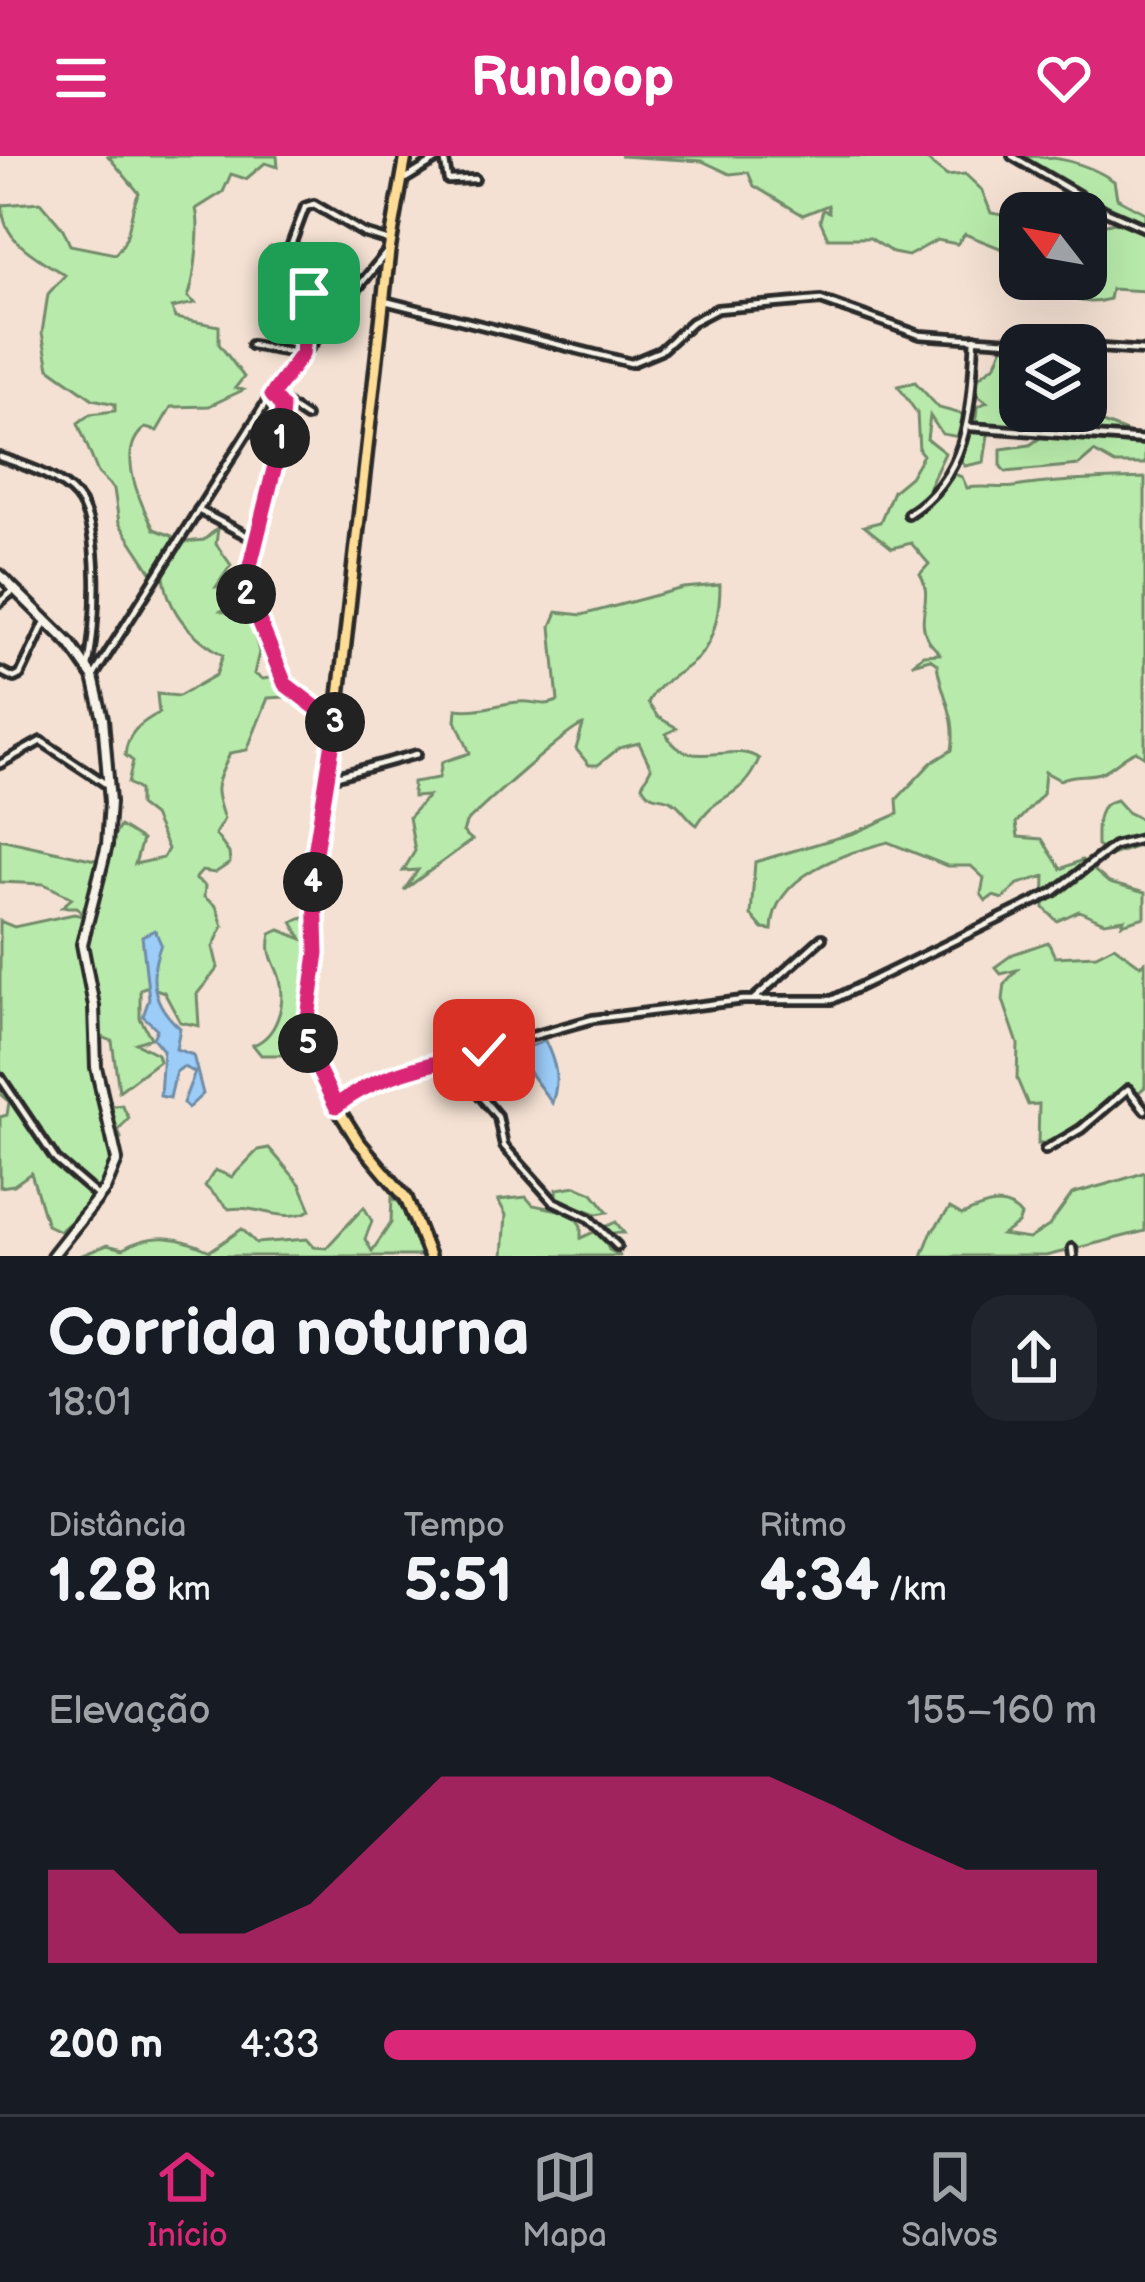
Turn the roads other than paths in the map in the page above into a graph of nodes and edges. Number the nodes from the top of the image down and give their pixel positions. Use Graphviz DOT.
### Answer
graph roads {
  1 [pos="406,156"];
  2 [pos="443,156"];
  3 [pos="1012,156"];
  4 [pos="475,179"];
  5 [pos="400,182"];
  6 [pos="1145,228"];
  7 [pos="389,246"];
  8 [pos="288,253"];
  9 [pos="387,269"];
  10 [pos="372,270"];
  11 [pos="360,284"];
  12 [pos="385,301"];
  13 [pos="975,338"];
  14 [pos="999,340"];
  15 [pos="250,345"];
  16 [pos="1107,348"];
  17 [pos="1145,352"];
  18 [pos="301,354"];
  19 [pos="272,395"];
  20 [pos="279,401"];
  21 [pos="306,416"];
  22 [pos="970,428"];
  23 [pos="1145,440"];
  24 [pos="0,458"];
  25 [pos="198,510"];
  26 [pos="908,514"];
  27 [pos="259,542"];
  28 [pos="0,575"];
  29 [pos="16,588"];
  30 [pos="0,602"];
  31 [pos="46,620"];
  32 [pos="0,670"];
  33 [pos="91,672"];
  34 [pos="336,723"];
  35 [pos="417,754"];
  36 [pos="0,764"];
  37 [pos="327,779"];
  38 [pos="109,786"];
  39 [pos="1145,838"];
  40 [pos="822,938"];
  41 [pos="754,999"];
  42 [pos="462,1056"];
  43 [pos="0,1077"];
  44 [pos="336,1106"];
  45 [pos="1145,1110"];
  46 [pos="1045,1150"];
  47 [pos="99,1197"];
  48 [pos="616,1246"];
  49 [pos="52,1256"];
  50 [pos="429,1256"];
  1 -- 5 [label="main road"];
  2 -- 4 [label="street"];
  2 -- 5 [label="street"];
  3 -- 6 [label="street"];
  5 -- 7 [label="main road"];
  7 -- 8 [label="street"];
  7 -- 9 [label="main road"];
  7 -- 10 [label="street"];
  8 -- 11 [label="street"];
  8 -- 18 [label="street"];
  9 -- 10 [label="street"];
  9 -- 12 [label="main road"];
  10 -- 11 [label="street"];
  11 -- 18 [label="street"];
  12 -- 13 [label="street"];
  12 -- 34 [label="main road"];
  13 -- 14 [label="street"];
  13 -- 22 [label="street"];
  15 -- 18 [label="street"];
  16 -- 17 [label="street"];
  18 -- 19 [label="street"];
  19 -- 20 [label="street"];
  19 -- 25 [label="street"];
  20 -- 21 [label="street"];
  20 -- 27 [label="street"];
  22 -- 23 [label="street"];
  22 -- 26 [label="street"];
  24 -- 33 [label="street"];
  25 -- 27 [label="street"];
  25 -- 33 [label="street"];
  27 -- 34 [label="street"];
  28 -- 29 [label="street"];
  29 -- 30 [label="street"];
  29 -- 31 [label="street"];
  31 -- 32 [label="street"];
  31 -- 33 [label="street"];
  33 -- 38 [label="street"];
  34 -- 37 [label="main road"];
  35 -- 37 [label="street"];
  36 -- 38 [label="street"];
  37 -- 44 [label="main road"];
  38 -- 47 [label="street"];
  39 -- 41 [label="street"];
  40 -- 41 [label="street"];
  41 -- 42 [label="street"];
  42 -- 44 [label="street"];
  42 -- 48 [label="street"];
  43 -- 47 [label="street"];
  44 -- 50 [label="main road"];
  45 -- 46 [label="street"];
  47 -- 49 [label="street"];
}
